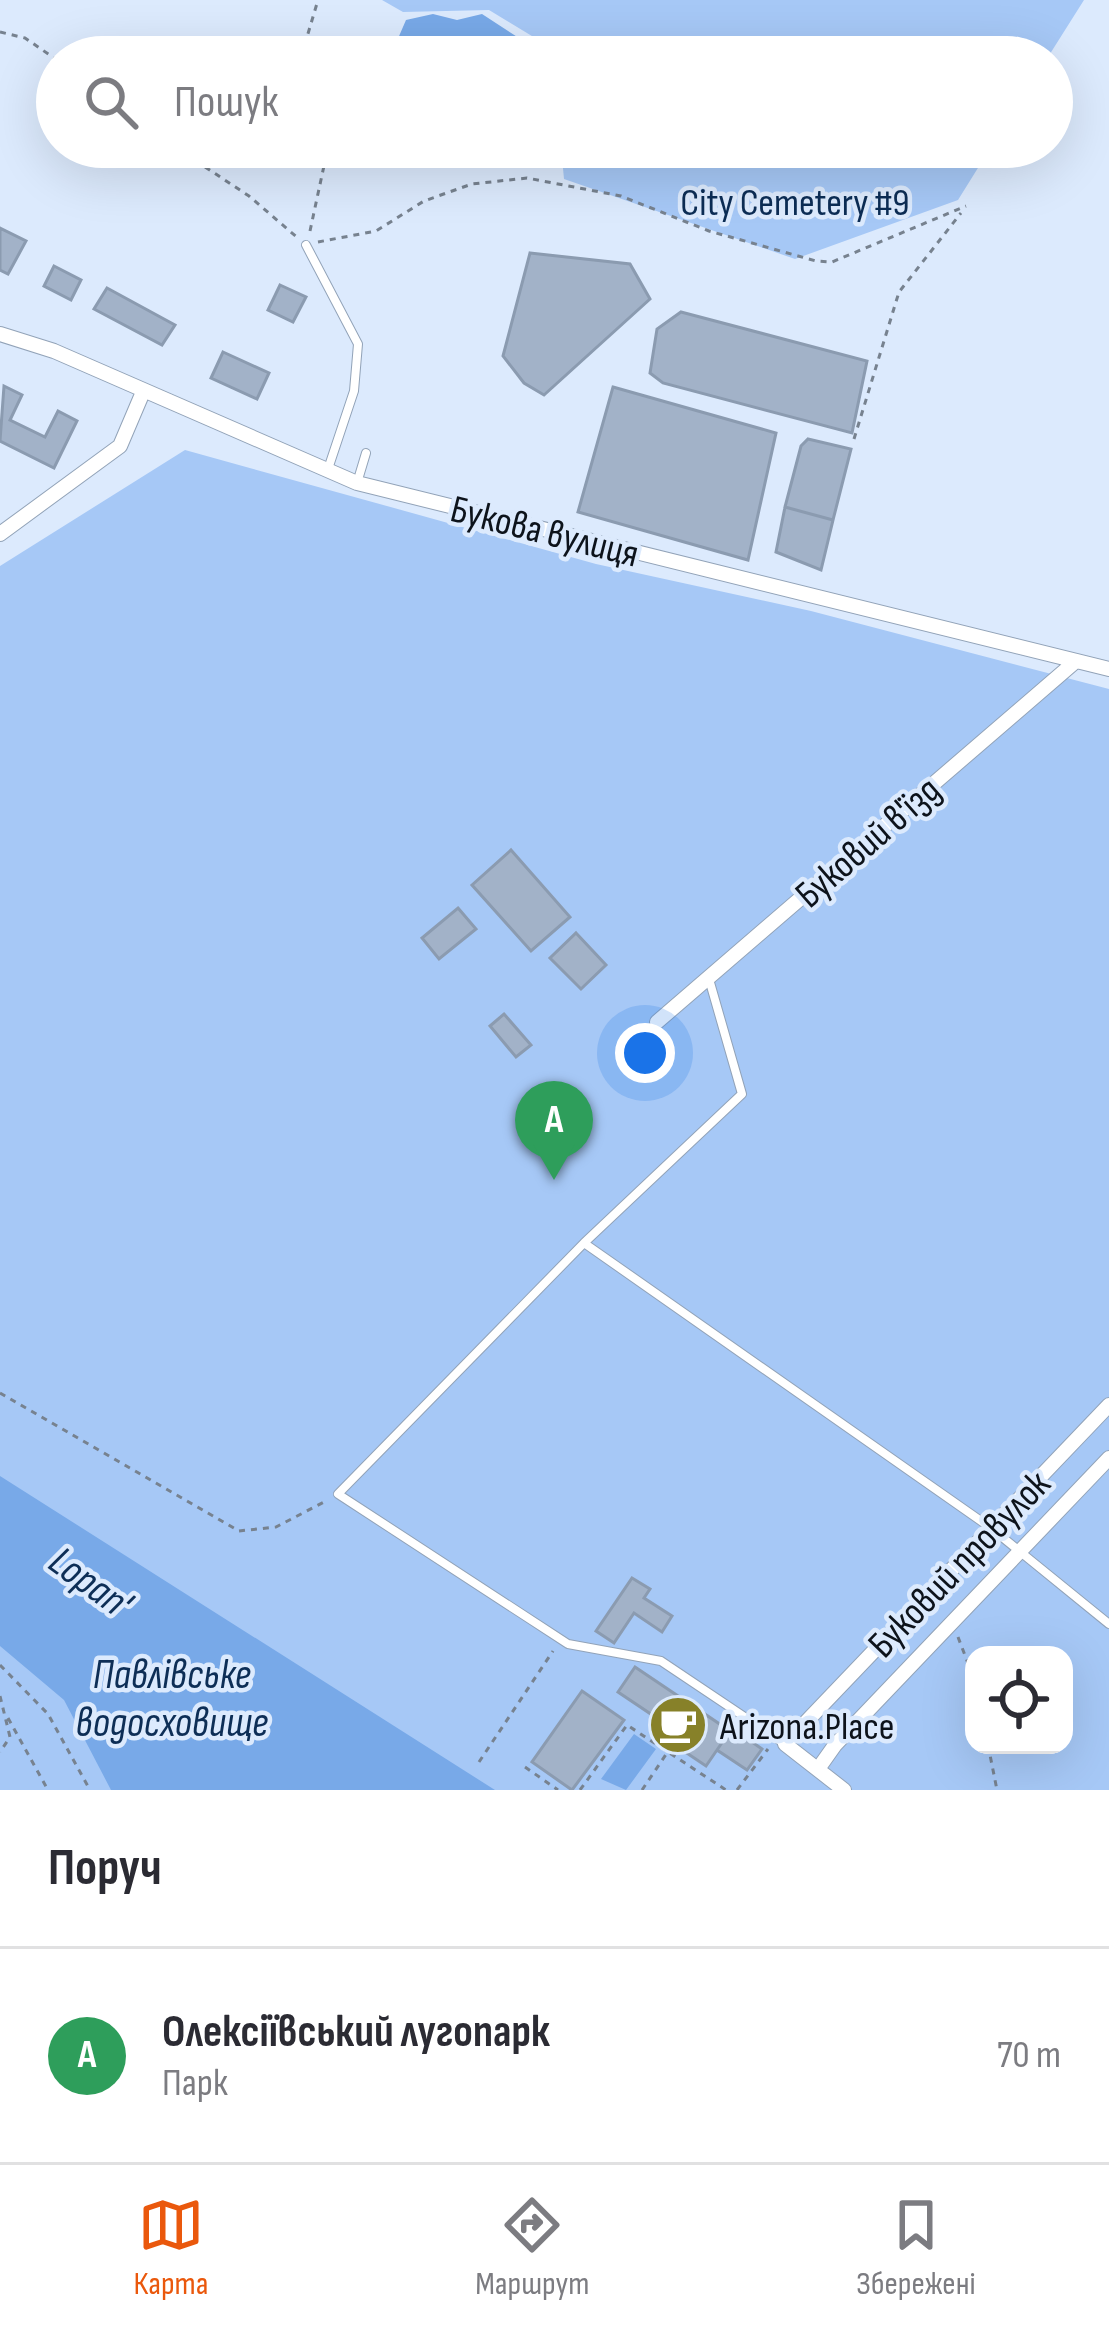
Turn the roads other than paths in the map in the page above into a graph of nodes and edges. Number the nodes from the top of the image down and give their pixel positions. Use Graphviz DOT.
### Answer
graph roads {
  1 [pos="306,244"];
  2 [pos="0,334"];
  3 [pos="143,392"];
  4 [pos="366,453"];
  5 [pos="327,473"];
  6 [pos="357,483"];
  7 [pos="0,534"];
  8 [pos="1076,661"];
  9 [pos="1109,669"];
  10 [pos="709,977"];
  11 [pos="657,1022"];
  12 [pos="584,1243"];
  13 [pos="1109,1406"];
  14 [pos="1109,1458"];
  15 [pos="991,1528"];
  16 [pos="1019,1554"];
  17 [pos="1109,1624"];
  18 [pos="781,1741"];
  19 [pos="818,1769"];
  20 [pos="844,1790"];
  1 -- 5 [label="lane"];
  2 -- 3 [label="street, Букова вулиця"];
  3 -- 5 [label="street, Букова вулиця"];
  3 -- 7 [label="street"];
  4 -- 6 [label="lane"];
  5 -- 6 [label="street, Букова вулиця"];
  6 -- 8 [label="street, Букова вулиця"];
  8 -- 9 [label="street, Букова вулиця"];
  8 -- 10 [label="street, Буковий в'їзд"];
  10 -- 11 [label="street, Буковий в'їзд"];
  10 -- 12 [label="lane"];
  12 -- 15 [label="lane"];
  12 -- 18 [label="lane"];
  13 -- 15 [label="street, Буковий провулок"];
  14 -- 16 [label="street, Буковий провулок"];
  15 -- 16 [label="lane"];
  15 -- 18 [label="street, Буковий провулок"];
  16 -- 17 [label="lane"];
  16 -- 19 [label="street, Буковий провулок"];
  18 -- 19 [label="street"];
  19 -- 20 [label="street"];
}
